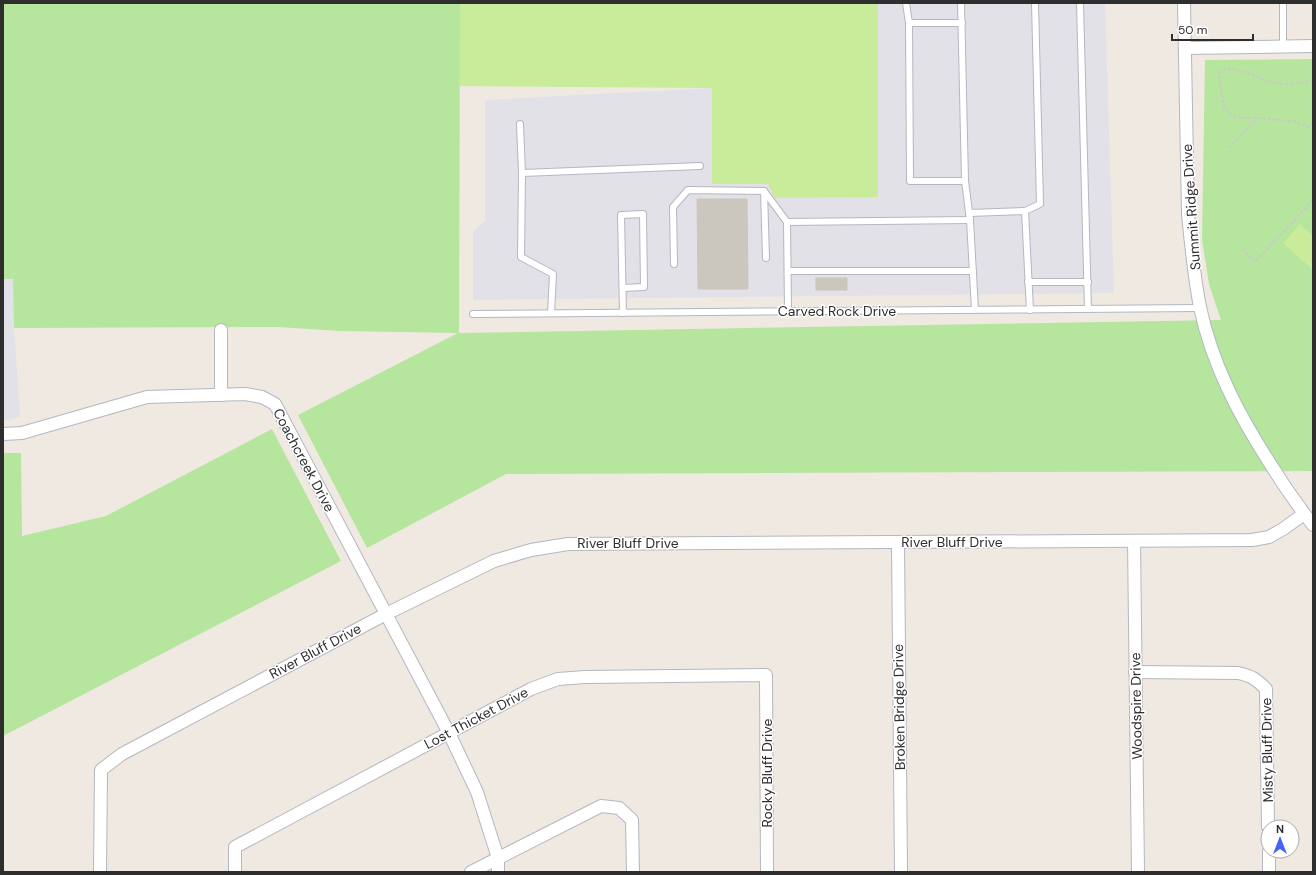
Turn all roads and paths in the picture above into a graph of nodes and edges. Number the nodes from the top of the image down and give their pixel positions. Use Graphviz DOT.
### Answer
graph roads {
  1 [pos="906,3"];
  2 [pos="961,3"];
  3 [pos="1035,3"];
  4 [pos="1080,3"];
  5 [pos="1184,3"];
  6 [pos="1283,3"];
  7 [pos="909,23"];
  8 [pos="962,23"];
  9 [pos="1283,46"];
  10 [pos="1313,46"];
  11 [pos="1185,48"];
  12 [pos="1313,82"];
  13 [pos="1258,118"];
  14 [pos="520,124"];
  15 [pos="1313,129"];
  16 [pos="1229,148"];
  17 [pos="700,166"];
  18 [pos="522,173"];
  19 [pos="965,181"];
  20 [pos="764,191"];
  21 [pos="1313,200"];
  22 [pos="1025,211"];
  23 [pos="969,213"];
  24 [pos="970,220"];
  25 [pos="787,222"];
  26 [pos="1242,249"];
  27 [pos="766,258"];
  28 [pos="674,264"];
  29 [pos="788,270"];
  30 [pos="973,271"];
  31 [pos="1028,282"];
  32 [pos="1088,282"];
  33 [pos="623,288"];
  34 [pos="1200,308"];
  35 [pos="1088,309"];
  36 [pos="975,310"];
  37 [pos="1030,310"];
  38 [pos="788,311"];
  39 [pos="551,313"];
  40 [pos="623,313"];
  41 [pos="473,314"];
  42 [pos="221,330"];
  43 [pos="221,395"];
  44 [pos="3,434"];
  45 [pos="1304,514"];
  46 [pos="1313,525"];
  47 [pos="1134,541"];
  48 [pos="898,542"];
  49 [pos="386,614"];
  50 [pos="1135,672"];
  51 [pos="766,675"];
  52 [pos="449,733"];
  53 [pos="1268,819"];
  54 [pos="498,858"];
  55 [pos="1269,859"];
  56 [pos="100,872"];
  57 [pos="235,872"];
  58 [pos="471,872"];
  59 [pos="498,872"];
  60 [pos="633,872"];
  61 [pos="767,872"];
  62 [pos="901,872"];
  63 [pos="1138,872"];
  64 [pos="1269,872"];
  1 -- 7 [label="lane"];
  2 -- 8 [label="lane"];
  3 -- 22 [label="lane"];
  4 -- 32 [label="lane"];
  5 -- 11 [label="street, Summit Ridge Drive"];
  6 -- 9 [label="lane"];
  7 -- 8 [label="lane"];
  7 -- 19 [label="lane"];
  8 -- 19 [label="lane"];
  9 -- 10 [label="street"];
  9 -- 11 [label="street"];
  11 -- 34 [label="street, Summit Ridge Drive"];
  12 -- 13 [label="path"];
  13 -- 15 [label="path"];
  13 -- 16 [label="path"];
  14 -- 18 [label="lane"];
  17 -- 18 [label="lane"];
  18 -- 39 [label="lane"];
  19 -- 23 [label="lane"];
  20 -- 25 [label="lane"];
  20 -- 27 [label="lane"];
  20 -- 28 [label="lane"];
  21 -- 26 [label="path"];
  22 -- 23 [label="lane"];
  22 -- 31 [label="lane"];
  23 -- 24 [label="lane"];
  24 -- 25 [label="lane"];
  24 -- 30 [label="lane"];
  25 -- 29 [label="lane"];
  29 -- 30 [label="lane"];
  29 -- 38 [label="lane"];
  30 -- 36 [label="lane"];
  31 -- 32 [label="lane"];
  31 -- 37 [label="lane"];
  32 -- 35 [label="lane"];
  33 -- 33 [label="lane"];
  33 -- 40 [label="lane"];
  34 -- 35 [label="lane, Carved Rock Drive"];
  34 -- 45 [label="street, Summit Ridge Drive"];
  35 -- 37 [label="lane, Carved Rock Drive"];
  36 -- 37 [label="lane, Carved Rock Drive"];
  36 -- 38 [label="lane, Carved Rock Drive"];
  38 -- 40 [label="lane, Carved Rock Drive"];
  39 -- 40 [label="lane, Carved Rock Drive"];
  39 -- 41 [label="lane, Carved Rock Drive"];
  42 -- 43 [label="street"];
  43 -- 44 [label="street, Coachcreek Drive"];
  43 -- 49 [label="street, Coachcreek Drive"];
  45 -- 46 [label="street, Summit Ridge Drive"];
  45 -- 47 [label="street, River Bluff Drive"];
  47 -- 48 [label="street, River Bluff Drive"];
  47 -- 50 [label="street, Woodspire Drive"];
  48 -- 49 [label="street, River Bluff Drive"];
  48 -- 62 [label="street, Broken Bridge Drive"];
  49 -- 52 [label="street, Coachcreek Drive"];
  49 -- 56 [label="street, River Bluff Drive"];
  50 -- 53 [label="street, Misty Bluff Drive"];
  50 -- 63 [label="street, Woodspire Drive"];
  51 -- 52 [label="street, Lost Thicket Drive"];
  51 -- 61 [label="street, Rocky Bluff Drive"];
  52 -- 54 [label="street, Coachcreek Drive"];
  52 -- 57 [label="street, Lost Thicket Drive"];
  54 -- 58 [label="street"];
  54 -- 59 [label="street, Coachcreek Drive"];
  54 -- 60 [label="street"];
  55 -- 64 [label="street"];
}
